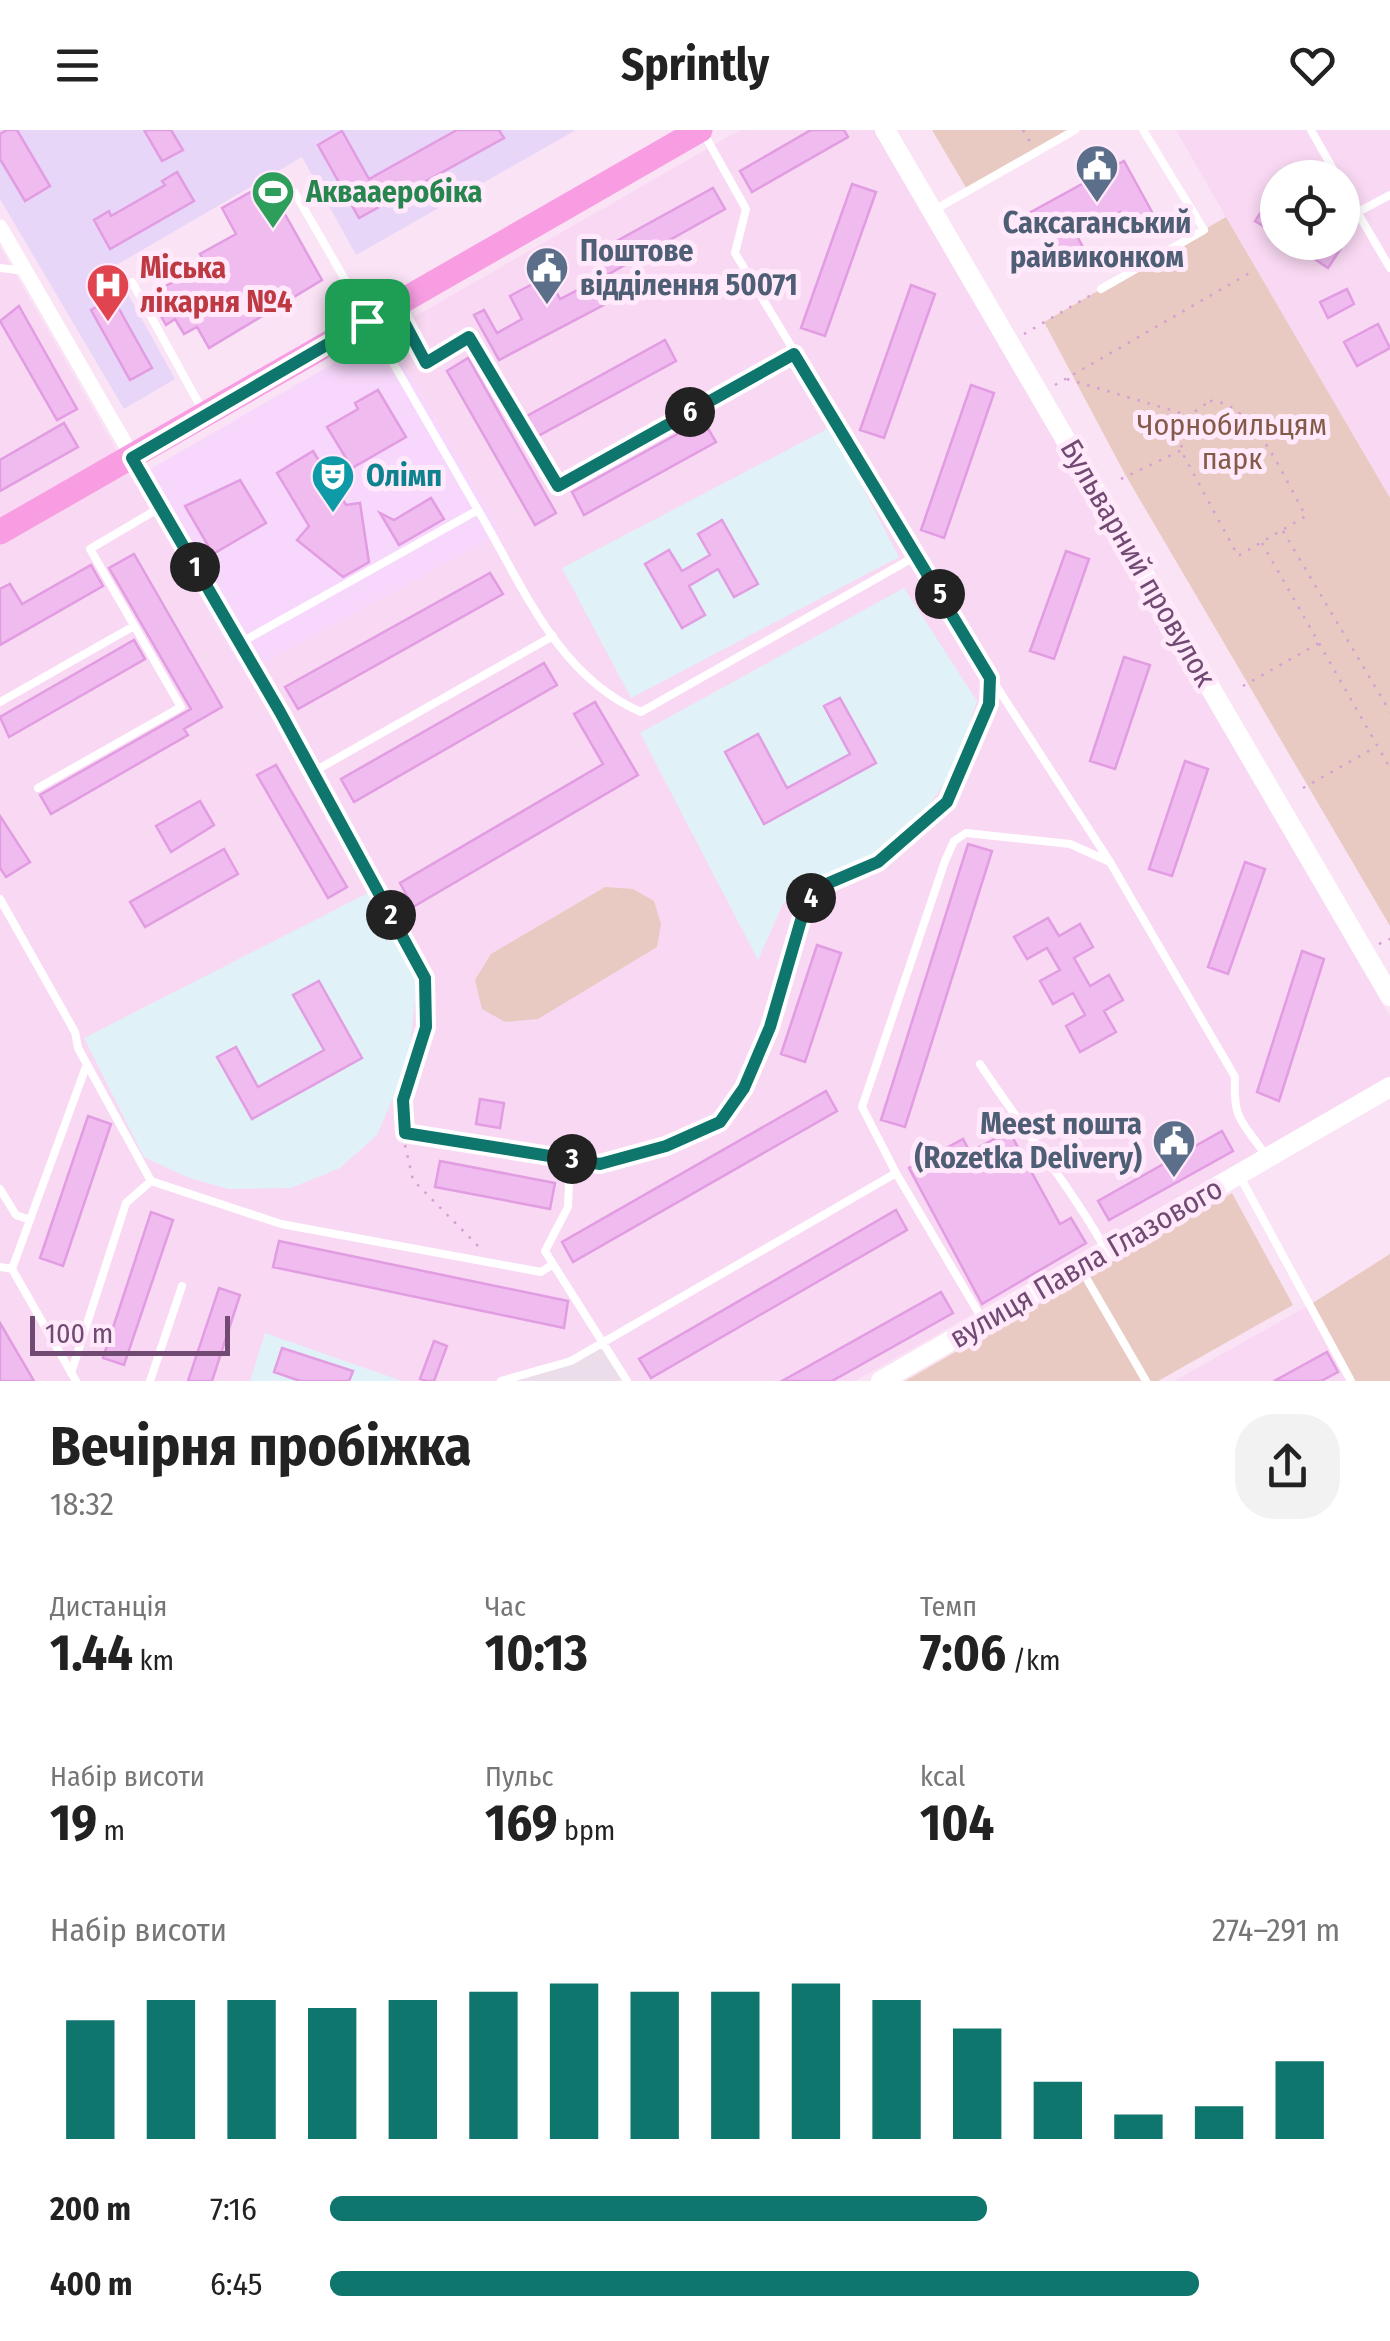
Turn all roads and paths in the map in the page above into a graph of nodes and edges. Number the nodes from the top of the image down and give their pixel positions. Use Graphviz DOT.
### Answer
graph roads {
  1 [pos="701,130"];
  2 [pos="885,130"];
  3 [pos="1024,130"];
  4 [pos="1075,130"];
  5 [pos="1143,130"];
  6 [pos="1311,130"];
  7 [pos="1036,152"];
  8 [pos="1328,160"];
  9 [pos="295,192"];
  10 [pos="1390,195"];
  11 [pos="1360,211"];
  12 [pos="932,212"];
  13 [pos="1360,216"];
  14 [pos="0,226"];
  15 [pos="0,268"];
  16 [pos="1390,268"];
  17 [pos="26,271"];
  18 [pos="1253,271"];
  19 [pos="132,282"];
  20 [pos="1101,289"];
  21 [pos="395,305"];
  22 [pos="367,321"];
  23 [pos="1010,342"];
  24 [pos="794,354"];
  25 [pos="1066,379"];
  26 [pos="1040,394"];
  27 [pos="1187,414"];
  28 [pos="206,415"];
  29 [pos="1182,450"];
  30 [pos="132,458"];
  31 [pos="1121,479"];
  32 [pos="160,507"];
  33 [pos="478,510"];
  34 [pos="1282,530"];
  35 [pos="0,532"];
  36 [pos="1262,542"];
  37 [pos="916,556"];
  38 [pos="134,626"];
  39 [pos="553,636"];
  40 [pos="1319,643"];
  41 [pos="240,644"];
  42 [pos="990,678"];
  43 [pos="1242,686"];
  44 [pos="0,702"];
  45 [pos="1390,712"];
  46 [pos="1378,746"];
  47 [pos="1390,768"];
  48 [pos="313,773"];
  49 [pos="38,788"];
  50 [pos="1303,788"];
  51 [pos="1110,862"];
  52 [pos="0,899"];
  53 [pos="425,978"];
  54 [pos="1389,992"];
  55 [pos="87,1064"];
  56 [pos="980,1064"];
  57 [pos="1390,1088"];
  58 [pos="405,1133"];
  59 [pos="570,1159"];
  60 [pos="1269,1159"];
  61 [pos="896,1173"];
  62 [pos="1239,1176"];
  63 [pos="151,1182"];
  64 [pos="0,1189"];
  65 [pos="30,1220"];
  66 [pos="1106,1250"];
  67 [pos="486,1264"];
  68 [pos="553,1264"];
  69 [pos="1079,1265"];
  70 [pos="0,1266"];
  71 [pos="12,1269"];
  72 [pos="182,1286"];
  73 [pos="984,1322"];
  74 [pos="602,1340"];
  75 [pos="74,1377"];
  76 [pos="150,1381"];
  77 [pos="501,1381"];
  78 [pos="627,1381"];
  79 [pos="881,1381"];
  80 [pos="1146,1381"];
  81 [pos="1351,1381"];
  1 -- 21 [label="main road"];
  1 -- 24 [label="lane"];
  2 -- 12 [label="street, Бульварний провулок"];
  3 -- 7 [label="path"];
  4 -- 7 [label="lane"];
  5 -- 20 [label="lane"];
  6 -- 8 [label="lane"];
  7 -- 12 [label="lane"];
  9 -- 22 [label="lane"];
  10 -- 11 [label="lane"];
  12 -- 23 [label="street, Бульварний провулок"];
  13 -- 16 [label="lane"];
  14 -- 17 [label="street"];
  15 -- 17 [label="lane"];
  17 -- 30 [label="street"];
  18 -- 25 [label="path"];
  19 -- 28 [label="lane"];
  20 -- 23 [label="path"];
  21 -- 22 [label="main road"];
  21 -- 24 [label="lane"];
  22 -- 28 [label="main road"];
  22 -- 33 [label="lane"];
  23 -- 26 [label="street, Бульварний провулок"];
  24 -- 37 [label="lane"];
  25 -- 26 [label="path"];
  25 -- 27 [label="path"];
  26 -- 54 [label="street, Бульварний провулок"];
  27 -- 29 [label="path"];
  27 -- 34 [label="path"];
  28 -- 30 [label="main road"];
  29 -- 31 [label="path"];
  29 -- 36 [label="path"];
  30 -- 32 [label="street"];
  30 -- 35 [label="main road"];
  32 -- 38 [label="lane"];
  32 -- 41 [label="street"];
  33 -- 39 [label="lane"];
  33 -- 41 [label="lane"];
  34 -- 36 [label="path"];
  34 -- 45 [label="path"];
  36 -- 40 [label="path"];
  37 -- 39 [label="lane"];
  37 -- 42 [label="lane"];
  38 -- 44 [label="lane"];
  38 -- 49 [label="lane"];
  39 -- 48 [label="lane"];
  40 -- 43 [label="path"];
  40 -- 46 [label="path"];
  41 -- 48 [label="street"];
  42 -- 51 [label="lane"];
  42 -- 59 [label="lane"];
  46 -- 47 [label="path"];
  46 -- 50 [label="path"];
  48 -- 53 [label="street"];
  51 -- 60 [label="lane"];
  51 -- 61 [label="lane"];
  52 -- 55 [label="lane"];
  53 -- 58 [label="lane"];
  55 -- 63 [label="lane"];
  55 -- 65 [label="lane"];
  56 -- 66 [label="lane"];
  57 -- 60 [label="street, вулиця Павла Глазового"];
  58 -- 59 [label="lane"];
  58 -- 67 [label="path"];
  59 -- 68 [label="lane"];
  60 -- 62 [label="street, вулиця Павла Глазового"];
  61 -- 73 [label="lane"];
  61 -- 74 [label="lane"];
  62 -- 66 [label="street, вулиця Павла Глазового"];
  62 -- 81 [label="lane, вулиця Павла Глазового"];
  63 -- 67 [label="lane"];
  63 -- 75 [label="lane"];
  64 -- 65 [label="lane"];
  65 -- 71 [label="lane"];
  66 -- 69 [label="street, вулиця Павла Глазового"];
  67 -- 68 [label="lane"];
  68 -- 74 [label="lane"];
  69 -- 73 [label="street, вулиця Павла Глазового"];
  69 -- 80 [label="lane"];
  70 -- 71 [label="lane"];
  71 -- 75 [label="lane"];
  72 -- 76 [label="lane"];
  73 -- 79 [label="street, вулиця Павла Глазового"];
  74 -- 77 [label="lane"];
  74 -- 78 [label="lane"];
}
